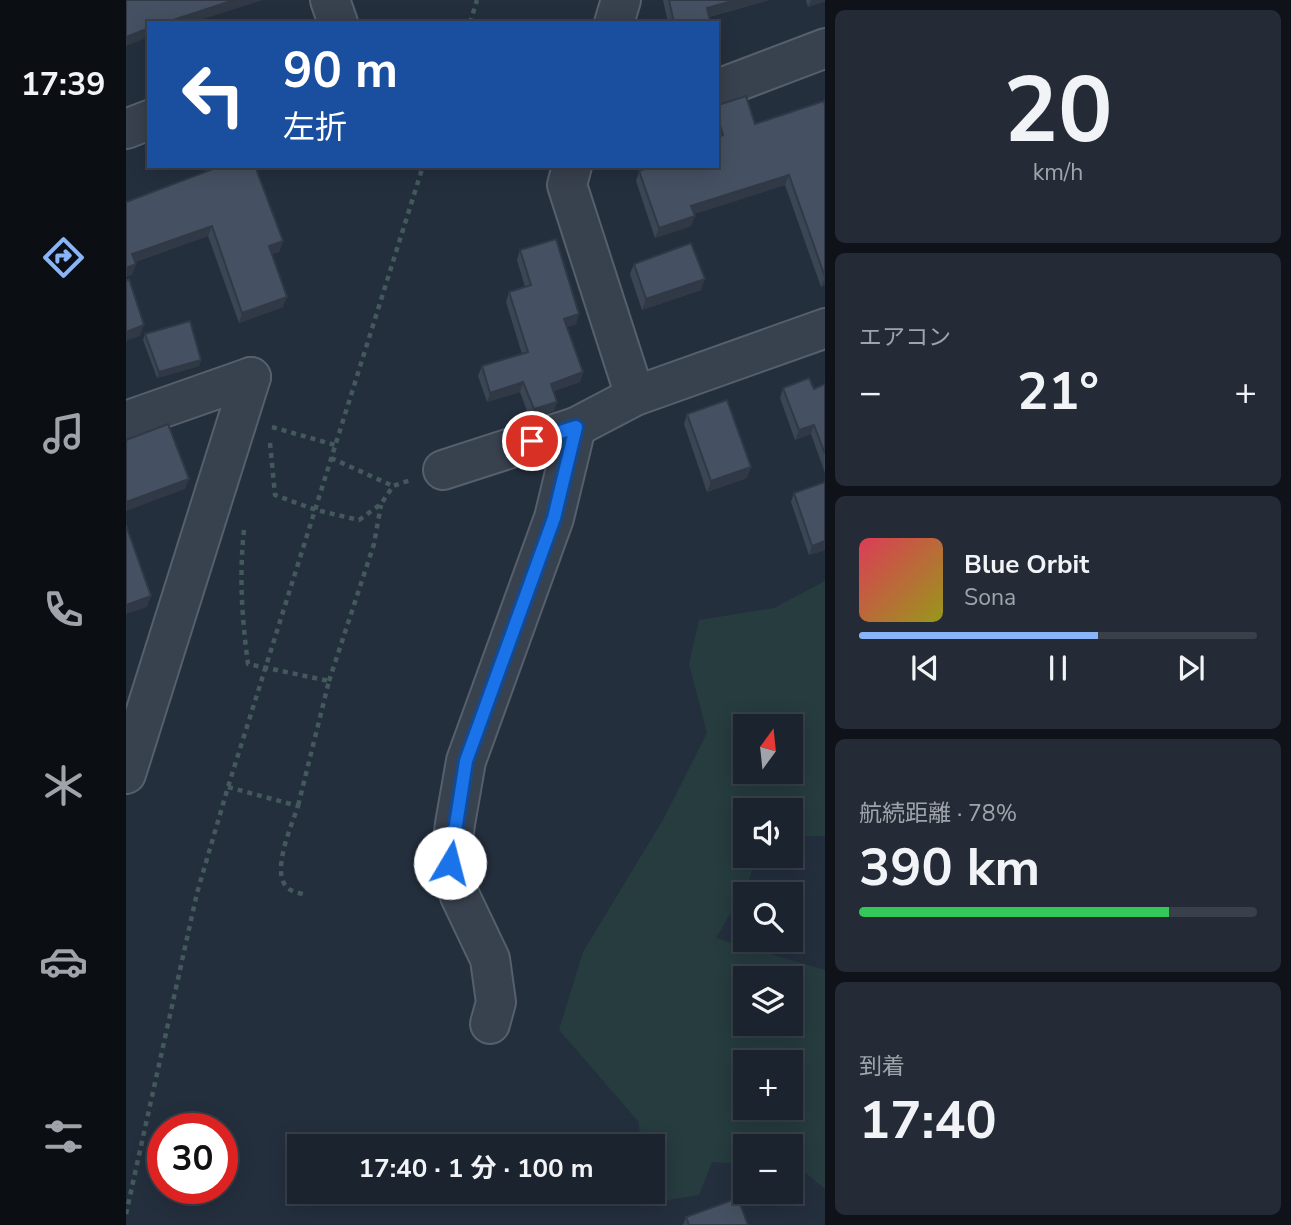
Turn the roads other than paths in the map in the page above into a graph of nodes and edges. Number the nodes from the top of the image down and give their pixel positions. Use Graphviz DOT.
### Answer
graph roads {
  1 [pos="330,0"];
  2 [pos="621,0"];
  3 [pos="337,21"];
  4 [pos="615,21"];
  5 [pos="825,48"];
  6 [pos="719,89"];
  7 [pos="147,121"];
  8 [pos="126,129"];
  9 [pos="571,168"];
  10 [pos="825,328"];
  11 [pos="635,396"];
  12 [pos="126,421"];
  13 [pos="576,427"];
  14 [pos="443,470"];
  15 [pos="141,683"];
  16 [pos="126,774"];
  17 [pos="490,1024"];
  1 -- 3 [label="street"];
  2 -- 4 [label="street"];
  5 -- 6 [label="street"];
  7 -- 8 [label="street"];
  9 -- 11 [label="street"];
  10 -- 11 [label="street"];
  11 -- 13 [label="street"];
  12 -- 15 [label="street"];
  13 -- 14 [label="street"];
  13 -- 17 [label="street"];
  15 -- 16 [label="street"];
}
